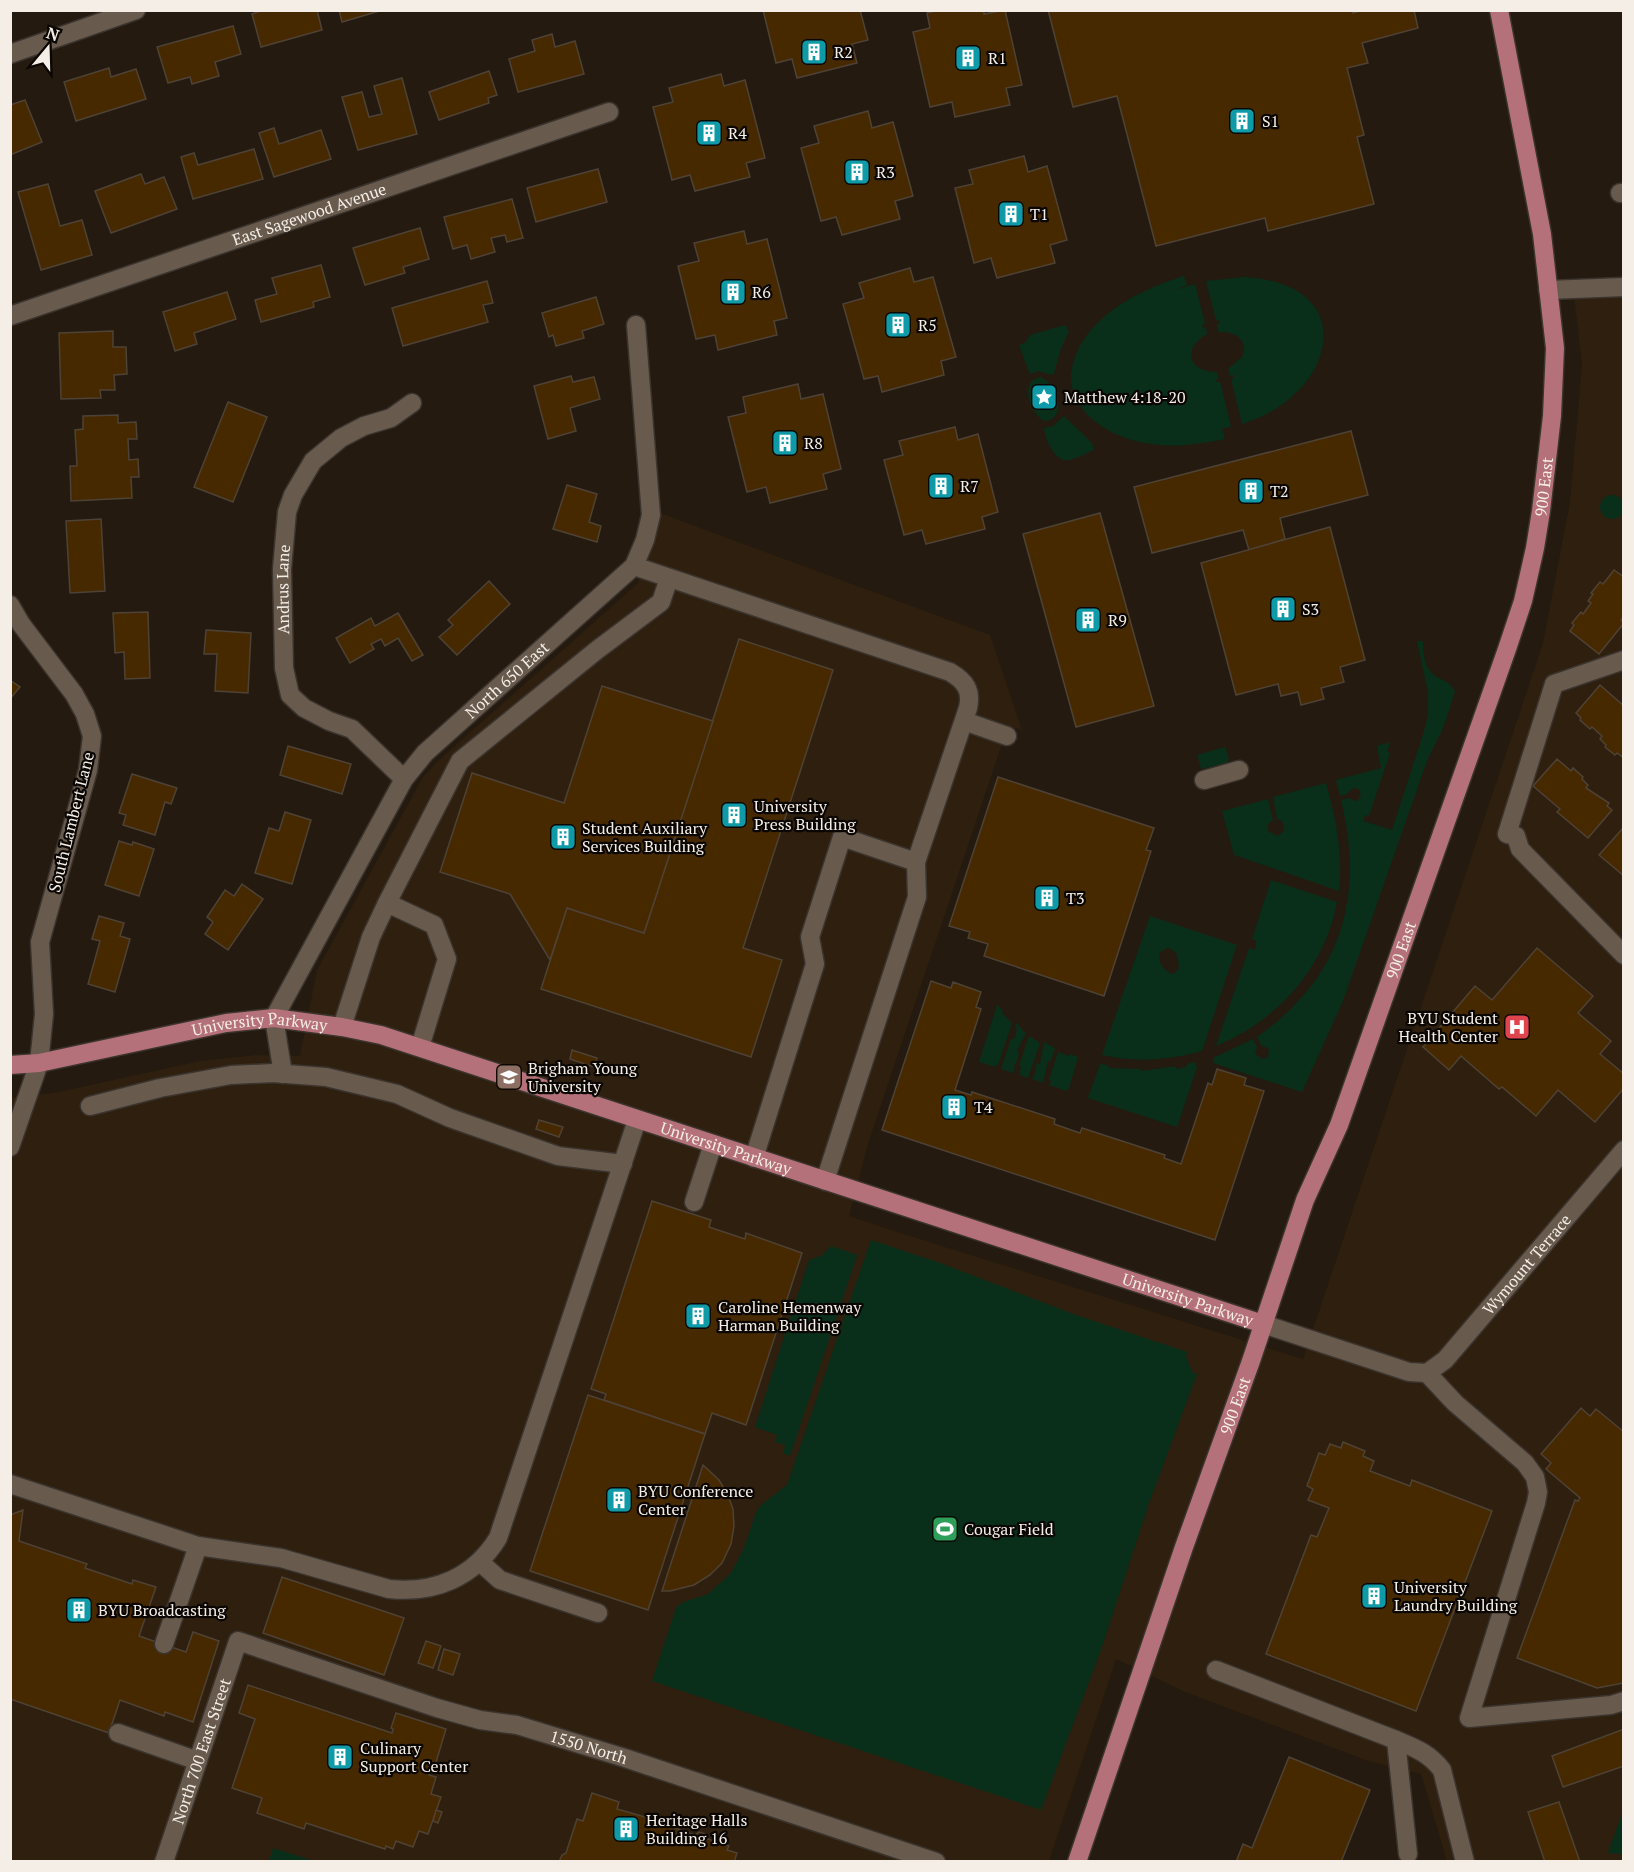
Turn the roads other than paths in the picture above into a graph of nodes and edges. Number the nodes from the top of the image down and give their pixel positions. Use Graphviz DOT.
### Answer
graph roads {
  1 [pos="136,10"];
  2 [pos="1499,10"];
  3 [pos="10,54"];
  4 [pos="609,112"];
  5 [pos="1623,286"];
  6 [pos="1548,290"];
  7 [pos="10,316"];
  8 [pos="636,325"];
  9 [pos="412,403"];
  10 [pos="634,566"];
  11 [pos="669,578"];
  12 [pos="10,605"];
  13 [pos="1623,660"];
  14 [pos="964,721"];
  15 [pos="1007,736"];
  16 [pos="1239,770"];
  17 [pos="404,779"];
  18 [pos="1204,780"];
  19 [pos="916,862"];
  20 [pos="387,903"];
  21 [pos="1623,955"];
  22 [pos="274,1018"];
  23 [pos="342,1027"];
  24 [pos="420,1047"];
  25 [pos="39,1062"];
  26 [pos="10,1065"];
  27 [pos="283,1074"];
  28 [pos="90,1106"];
  29 [pos="15,1120"];
  30 [pos="637,1120"];
  31 [pos="713,1144"];
  32 [pos="10,1147"];
  33 [pos="1623,1150"];
  34 [pos="754,1158"];
  35 [pos="623,1164"];
  36 [pos="825,1181"];
  37 [pos="694,1202"];
  38 [pos="1263,1324"];
  39 [pos="1427,1373"];
  40 [pos="10,1484"];
  41 [pos="198,1546"];
  42 [pos="480,1562"];
  43 [pos="598,1613"];
  44 [pos="238,1641"];
  45 [pos="165,1644"];
  46 [pos="1216,1670"];
  47 [pos="1623,1701"];
  48 [pos="118,1733"];
  49 [pos="1396,1740"];
  50 [pos="198,1761"];
  51 [pos="1408,1854"];
  52 [pos="164,1862"];
  53 [pos="936,1862"];
  54 [pos="1077,1862"];
  55 [pos="1465,1862"];
  1 -- 3 [label="street"];
  2 -- 6 [label="main road, 900 East"];
  4 -- 7 [label="street, East Sagewood Avenue"];
  5 -- 6 [label="street"];
  6 -- 38 [label="main road, 900 East"];
  8 -- 10 [label="street, North 650 East"];
  9 -- 17 [label="street, Andrus Lane"];
  10 -- 11 [label="street"];
  10 -- 17 [label="street, North 650 East"];
  11 -- 14 [label="street"];
  11 -- 20 [label="street"];
  12 -- 25 [label="street, South Lambert Lane"];
  13 -- 21 [label="street"];
  14 -- 15 [label="street"];
  14 -- 19 [label="street"];
  16 -- 18 [label="street"];
  17 -- 22 [label="street, North 650 East"];
  19 -- 34 [label="street"];
  19 -- 36 [label="street"];
  20 -- 23 [label="street"];
  20 -- 24 [label="street"];
  22 -- 23 [label="main road, University Parkway"];
  22 -- 25 [label="main road, University Parkway"];
  22 -- 27 [label="street"];
  23 -- 24 [label="main road, University Parkway"];
  24 -- 30 [label="main road, University Parkway"];
  25 -- 26 [label="main road, University Parkway"];
  25 -- 29 [label="street, South Lambert Lane"];
  27 -- 28 [label="street"];
  27 -- 35 [label="street"];
  29 -- 32 [label="street, South Lambert Lane"];
  30 -- 31 [label="main road, University Parkway"];
  30 -- 35 [label="street"];
  31 -- 34 [label="main road, University Parkway"];
  31 -- 37 [label="street"];
  33 -- 39 [label="street, Wymount Terrace"];
  34 -- 36 [label="main road, University Parkway"];
  35 -- 42 [label="street"];
  36 -- 38 [label="main road, University Parkway"];
  38 -- 39 [label="street, University Parkway"];
  38 -- 54 [label="main road, 900 East"];
  39 -- 47 [label="street"];
  40 -- 41 [label="street"];
  41 -- 42 [label="street"];
  41 -- 45 [label="street"];
  42 -- 43 [label="street"];
  44 -- 50 [label="street, North 700 East Street"];
  44 -- 53 [label="street, 1550 North"];
  46 -- 49 [label="street"];
  48 -- 50 [label="street"];
  49 -- 51 [label="street"];
  49 -- 55 [label="street"];
  50 -- 52 [label="street, North 700 East Street"];
}
